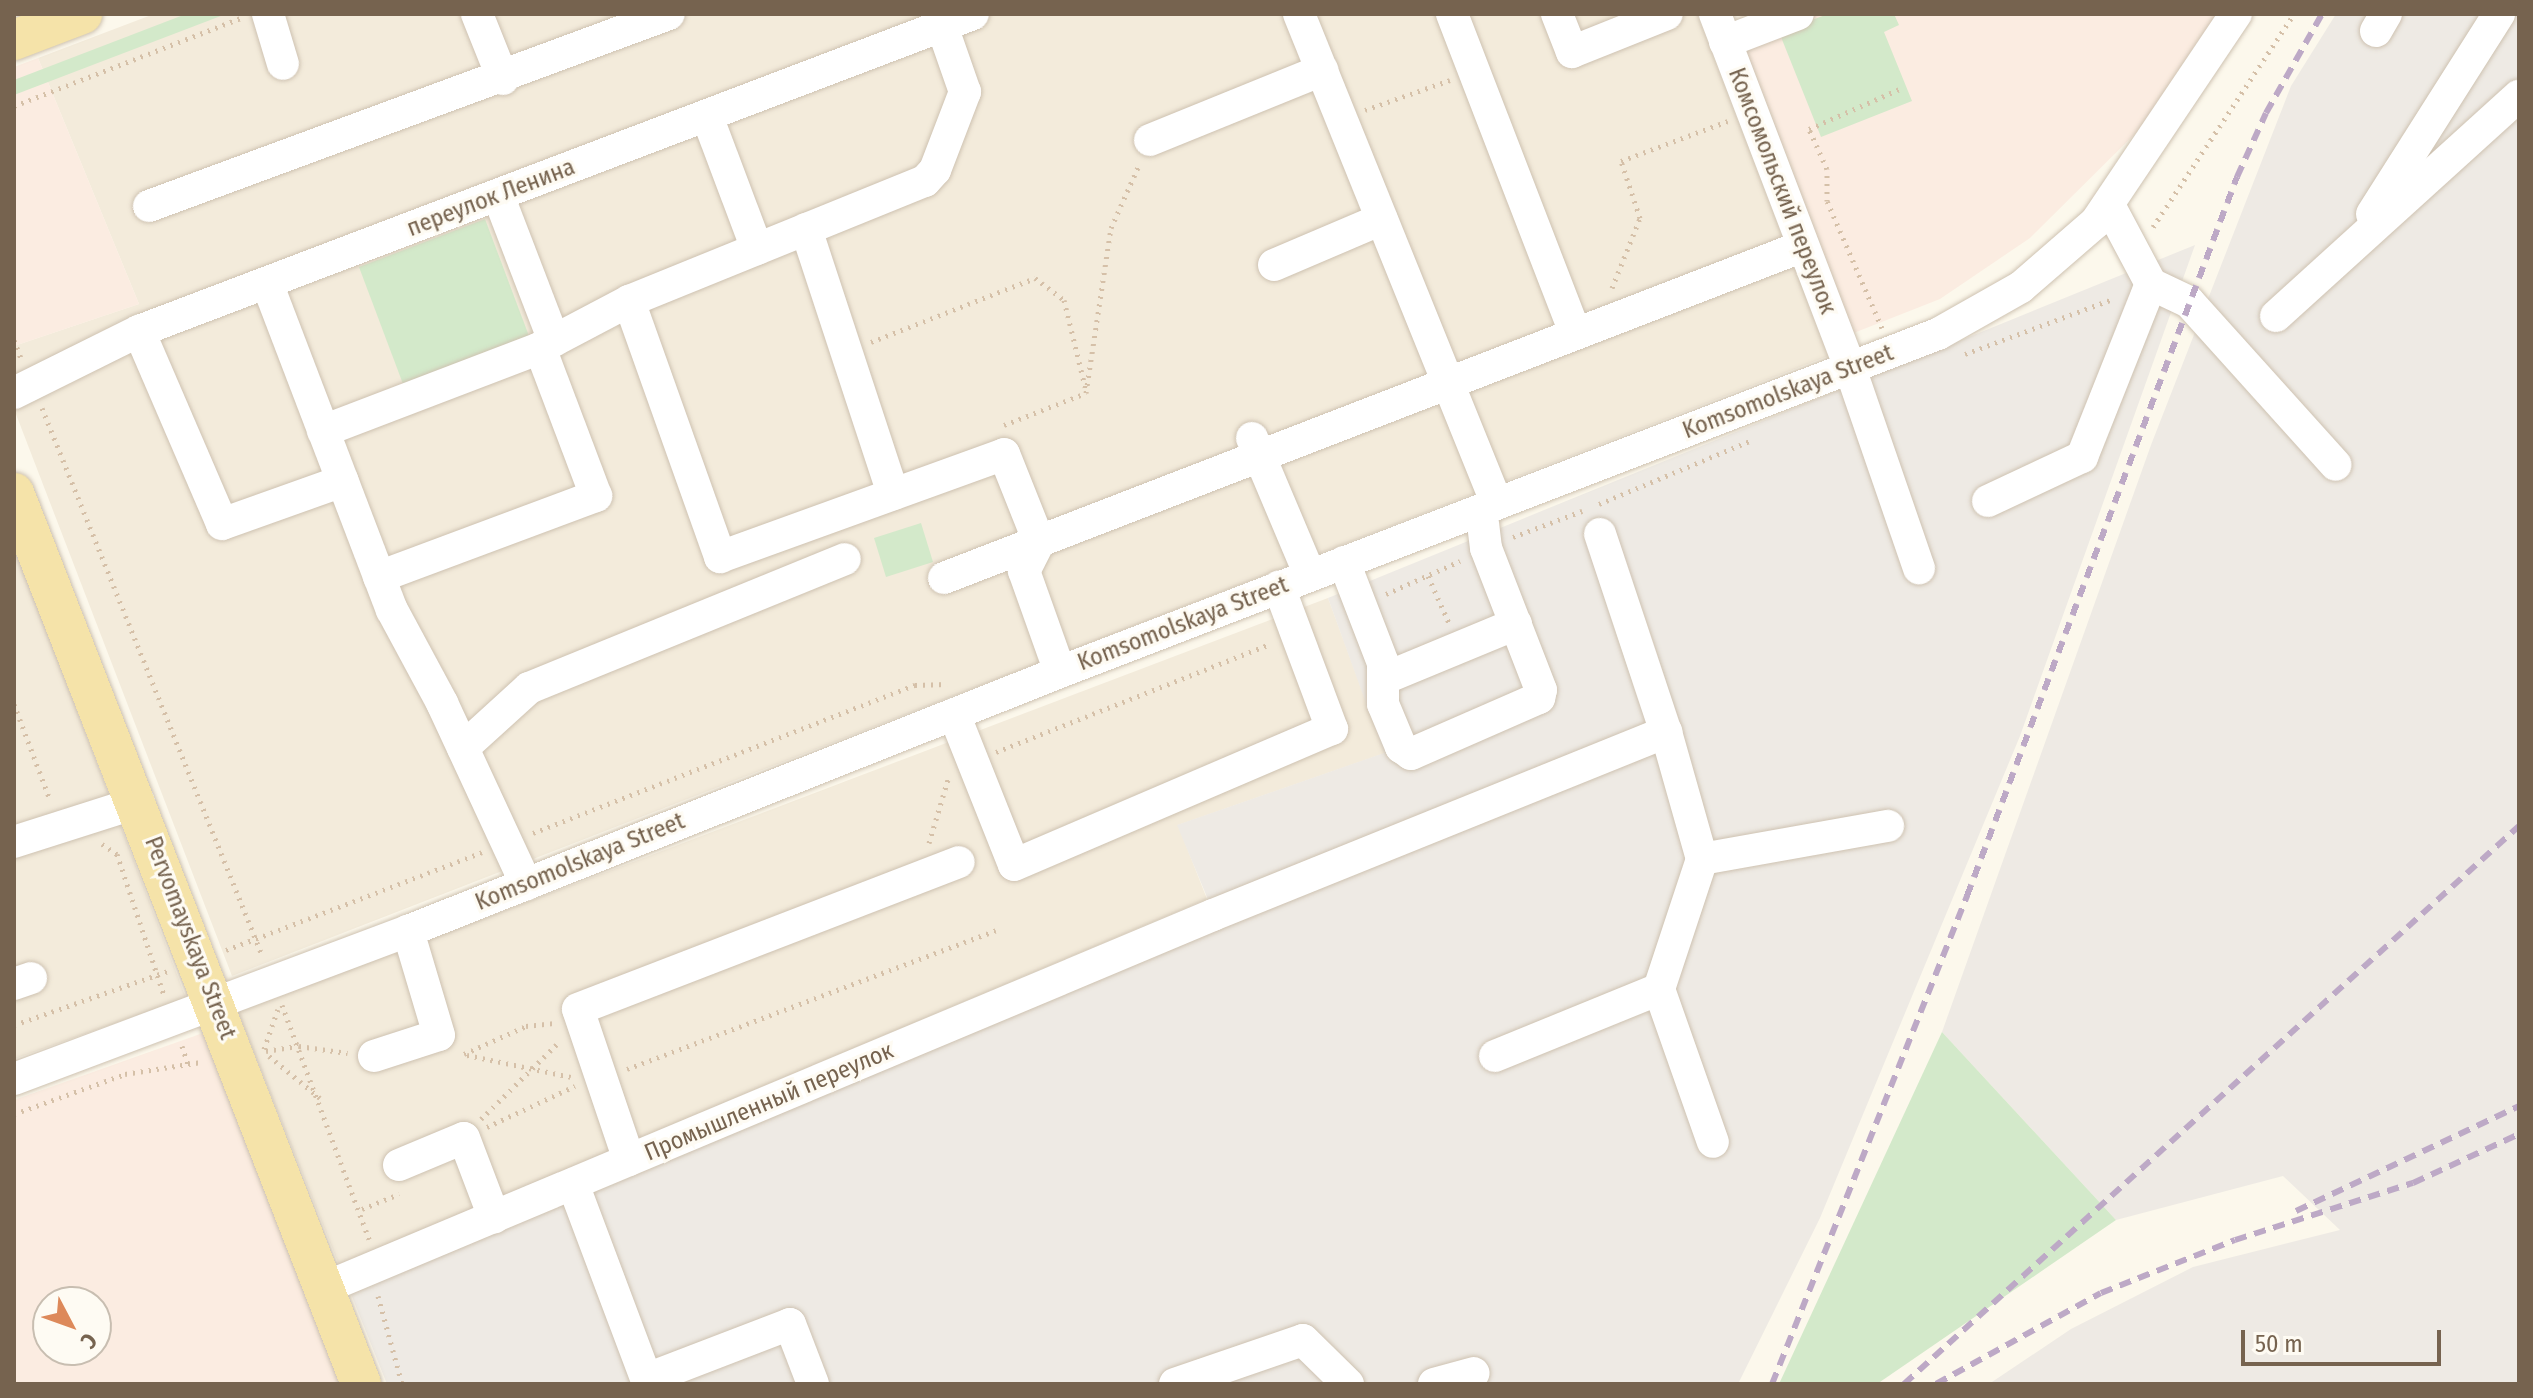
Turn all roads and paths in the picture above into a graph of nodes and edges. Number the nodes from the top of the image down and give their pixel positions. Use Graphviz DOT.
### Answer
graph roads {
  1 [pos="82,14"];
  2 [pos="251,14"];
  3 [pos="268,14"];
  4 [pos="477,14"];
  5 [pos="669,14"];
  6 [pos="973,14"];
  7 [pos="1299,14"];
  8 [pos="1452,14"];
  9 [pos="1557,14"];
  10 [pos="1667,14"];
  11 [pos="1798,14"];
  12 [pos="2236,14"];
  13 [pos="2294,14"];
  14 [pos="2499,14"];
  15 [pos="942,26"];
  16 [pos="1720,28"];
  17 [pos="14,40"];
  18 [pos="283,64"];
  19 [pos="1322,70"];
  20 [pos="1474,71"];
  21 [pos="503,79"];
  22 [pos="1902,88"];
  23 [pos="2519,96"];
  24 [pos="14,106"];
  25 [pos="1751,112"];
  26 [pos="707,116"];
  27 [pos="1341,119"];
  28 [pos="1150,140"];
  29 [pos="498,195"];
  30 [pos="2109,205"];
  31 [pos="149,206"];
  32 [pos="1382,219"];
  33 [pos="806,229"];
  34 [pos="1801,247"];
  35 [pos="757,249"];
  36 [pos="2349,251"];
  37 [pos="2135,253"];
  38 [pos="1274,265"];
  39 [pos="267,283"];
  40 [pos="2151,284"];
  41 [pos="629,301"];
  42 [pos="2276,316"];
  43 [pos="1587,329"];
  44 [pos="139,331"];
  45 [pos="14,340"];
  46 [pos="547,344"];
  47 [pos="847,351"];
  48 [pos="1892,353"];
  49 [pos="1850,368"];
  50 [pos="1448,383"];
  51 [pos="23,388"];
  52 [pos="1086,393"];
  53 [pos="323,431"];
  54 [pos="1257,447"];
  55 [pos="1004,454"];
  56 [pos="2336,465"];
  57 [pos="343,481"];
  58 [pos="14,493"];
  59 [pos="893,494"];
  60 [pos="1988,501"];
  61 [pos="1489,507"];
  62 [pos="1600,534"];
  63 [pos="1039,542"];
  64 [pos="845,559"];
  65 [pos="1344,562"];
  66 [pos="1919,568"];
  67 [pos="1310,575"];
  68 [pos="1428,576"];
  69 [pos="379,577"];
  70 [pos="944,578"];
  71 [pos="1279,587"];
  72 [pos="1516,624"];
  73 [pos="1452,631"];
  74 [pos="1060,672"];
  75 [pos="1383,679"];
  76 [pos="161,695"];
  77 [pos="954,699"];
  78 [pos="14,704"];
  79 [pos="1666,732"];
  80 [pos="463,748"];
  81 [pos="139,802"];
  82 [pos="72,824"];
  83 [pos="1888,826"];
  84 [pos="14,842"];
  85 [pos="507,842"];
  86 [pos="1702,859"];
  87 [pos="959,862"];
  88 [pos="526,884"];
  89 [pos="996,930"];
  90 [pos="408,931"];
  91 [pos="199,960"];
  92 [pos="157,974"];
  93 [pos="1659,989"];
  94 [pos="281,1001"];
  95 [pos="215,1003"];
  96 [pos="172,1019"];
  97 [pos="582,1021"];
  98 [pos="14,1025"];
  99 [pos="439,1035"];
  100 [pos="299,1046"];
  101 [pos="464,1054"];
  102 [pos="374,1056"];
  103 [pos="1495,1056"];
  104 [pos="188,1064"];
  105 [pos="530,1067"];
  106 [pos="125,1074"];
  107 [pos="602,1078"];
  108 [pos="14,1079"];
  109 [pos="321,1098"];
  110 [pos="14,1114"];
  111 [pos="464,1138"];
  112 [pos="1713,1142"];
  113 [pos="629,1160"];
  114 [pos="399,1165"];
  115 [pos="573,1184"];
  116 [pos="494,1217"];
  117 [pos="371,1269"];
  118 [pos="324,1288"];
  119 [pos="1474,1373"];
  120 [pos="648,1382"];
  121 [pos="1345,1383"];
  122 [pos="361,1384"];
  123 [pos="402,1384"];
  124 [pos="813,1384"];
  125 [pos="1175,1384"];
  126 [pos="1434,1384"];
  1 -- 17 [label="main road"];
  2 -- 24 [label="path"];
  3 -- 18 [label="street"];
  4 -- 21 [label="street"];
  5 -- 21 [label="street"];
  6 -- 15 [label="street, переулок Ленина"];
  7 -- 19 [label="street"];
  8 -- 20 [label="street"];
  9 -- 10 [label="street"];
  11 -- 16 [label="street"];
  12 -- 30 [label="street, Komsomolskaya Street"];
  13 -- 37 [label="path"];
  14 -- 36 [label="street"];
  15 -- 26 [label="street, переулок Ленина"];
  15 -- 33 [label="street"];
  16 -- 25 [label="street, Комсомольский переулок"];
  19 -- 27 [label="street"];
  19 -- 28 [label="street"];
  20 -- 27 [label="path"];
  20 -- 43 [label="street"];
  21 -- 31 [label="street"];
  22 -- 48 [label="path"];
  23 -- 36 [label="street"];
  25 -- 34 [label="street, Комсомольский переулок"];
  25 -- 43 [label="path"];
  26 -- 29 [label="street, переулок Ленина"];
  26 -- 35 [label="street"];
  27 -- 32 [label="street"];
  28 -- 52 [label="path"];
  29 -- 39 [label="street, переулок Ленина"];
  29 -- 46 [label="street"];
  30 -- 37 [label="street"];
  30 -- 48 [label="street, Komsomolskaya Street"];
  32 -- 38 [label="street"];
  32 -- 50 [label="street"];
  33 -- 35 [label="street"];
  33 -- 47 [label="street"];
  34 -- 43 [label="street"];
  34 -- 49 [label="street, Комсомольский переулок"];
  35 -- 41 [label="street"];
  36 -- 42 [label="street"];
  37 -- 40 [label="street"];
  39 -- 44 [label="street, переулок Ленина"];
  39 -- 53 [label="street"];
  40 -- 56 [label="street"];
  40 -- 60 [label="street"];
  41 -- 46 [label="street"];
  41 -- 59 [label="street"];
  43 -- 50 [label="street"];
  44 -- 51 [label="street, переулок Ленина"];
  44 -- 57 [label="street"];
  45 -- 51 [label="path"];
  46 -- 53 [label="street"];
  46 -- 69 [label="street"];
  47 -- 52 [label="path"];
  47 -- 59 [label="street"];
  48 -- 49 [label="street, Komsomolskaya Street"];
  49 -- 61 [label="street, Komsomolskaya Street"];
  49 -- 66 [label="street, Комсомольский переулок"];
  50 -- 54 [label="street"];
  50 -- 61 [label="street"];
  51 -- 76 [label="path"];
  52 -- 55 [label="path"];
  53 -- 57 [label="street"];
  54 -- 63 [label="street"];
  54 -- 67 [label="street"];
  55 -- 59 [label="street"];
  55 -- 63 [label="street"];
  57 -- 69 [label="street"];
  58 -- 81 [label="main road, Pervomayskaya Street"];
  61 -- 65 [label="street, Komsomolskaya Street"];
  61 -- 72 [label="street"];
  62 -- 79 [label="street"];
  63 -- 70 [label="street"];
  63 -- 74 [label="street"];
  64 -- 80 [label="street"];
  65 -- 67 [label="street, Komsomolskaya Street"];
  65 -- 75 [label="street"];
  67 -- 71 [label="street, Komsomolskaya Street"];
  68 -- 73 [label="path"];
  69 -- 80 [label="street"];
  71 -- 74 [label="street, Komsomolskaya Street"];
  71 -- 77 [label="street"];
  72 -- 75 [label="street"];
  72 -- 75 [label="street"];
  74 -- 77 [label="street, Komsomolskaya Street"];
  77 -- 85 [label="path"];
  77 -- 88 [label="street, Komsomolskaya Street"];
  78 -- 82 [label="path"];
  79 -- 86 [label="street"];
  79 -- 113 [label="street, Промышленный переулок"];
  80 -- 85 [label="street"];
  81 -- 82 [label="street"];
  81 -- 91 [label="main road, Pervomayskaya Street"];
  82 -- 84 [label="street"];
  82 -- 92 [label="path"];
  83 -- 86 [label="street"];
  85 -- 88 [label="street"];
  85 -- 91 [label="path"];
  86 -- 93 [label="street"];
  87 -- 97 [label="street"];
  88 -- 90 [label="street, Komsomolskaya Street"];
  89 -- 107 [label="path"];
  90 -- 95 [label="street, Komsomolskaya Street"];
  90 -- 99 [label="street"];
  91 -- 92 [label="path"];
  91 -- 95 [label="main road, Pervomayskaya Street"];
  92 -- 96 [label="path"];
  92 -- 98 [label="path"];
  93 -- 103 [label="street"];
  93 -- 112 [label="street"];
  94 -- 109 [label="path"];
  95 -- 96 [label="street, Komsomolskaya Street"];
  95 -- 118 [label="main road, Pervomayskaya Street"];
  96 -- 104 [label="path"];
  96 -- 108 [label="street, Komsomolskaya Street"];
  97 -- 101 [label="path"];
  97 -- 105 [label="path"];
  97 -- 107 [label="street"];
  99 -- 101 [label="path"];
  99 -- 102 [label="street"];
  100 -- 102 [label="path"];
  101 -- 105 [label="path"];
  105 -- 111 [label="path"];
  105 -- 111 [label="path"];
  106 -- 110 [label="path"];
  107 -- 113 [label="street"];
  111 -- 114 [label="street"];
  111 -- 116 [label="street"];
  113 -- 115 [label="street, Промышленный переулок"];
  115 -- 116 [label="street, Промышленный переулок"];
  115 -- 120 [label="street"];
  116 -- 117 [label="street, Промышленный переулок"];
  117 -- 118 [label="street, Промышленный переулок"];
  117 -- 123 [label="path"];
  118 -- 122 [label="main road, Pervomayskaya Street"];
  119 -- 126 [label="street"];
  120 -- 124 [label="street"];
  121 -- 125 [label="street"];
}
